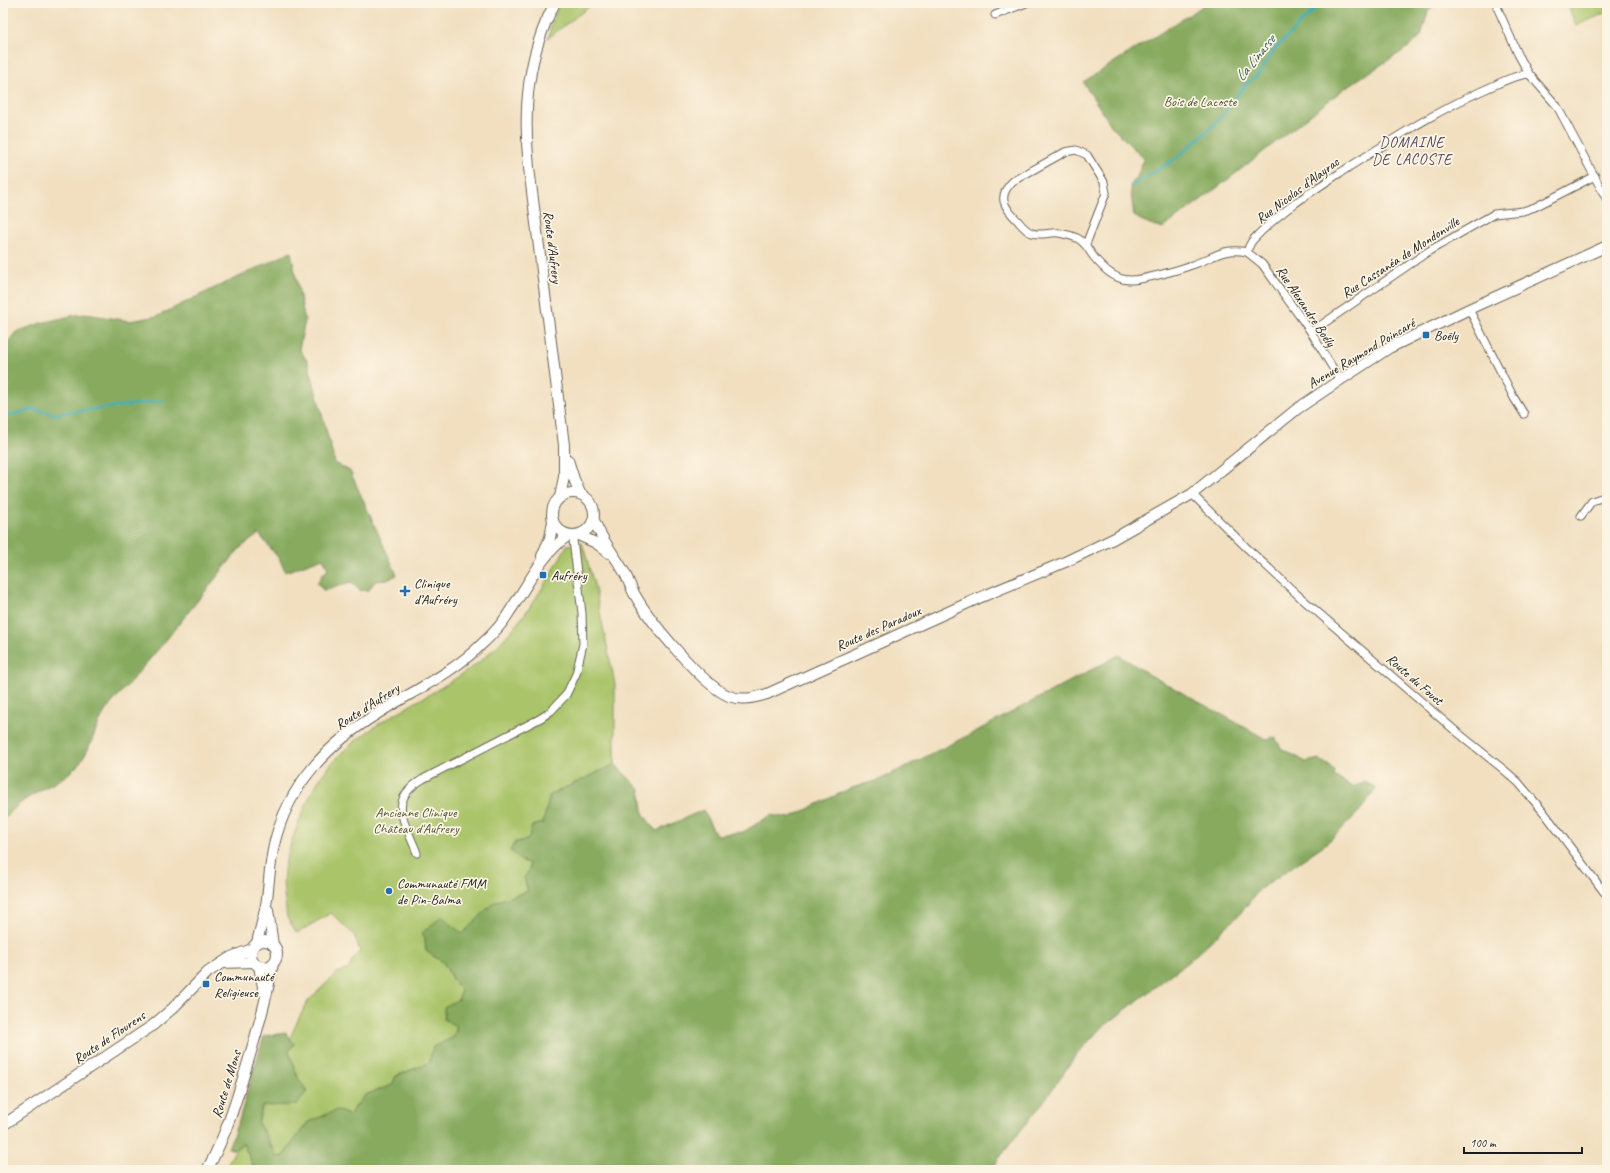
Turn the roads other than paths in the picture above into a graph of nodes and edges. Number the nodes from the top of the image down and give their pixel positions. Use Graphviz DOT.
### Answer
graph roads {
  1 [pos="554,3"];
  2 [pos="1026,3"];
  3 [pos="1497,7"];
  4 [pos="995,16"];
  5 [pos="1529,74"];
  6 [pos="1595,176"];
  7 [pos="1607,200"];
  8 [pos="1086,244"];
  9 [pos="1607,246"];
  10 [pos="1247,252"];
  11 [pos="1469,309"];
  12 [pos="1311,332"];
  13 [pos="1340,380"];
  14 [pos="1524,414"];
  15 [pos="564,445"];
  16 [pos="580,494"];
  17 [pos="1192,494"];
  18 [pos="1607,496"];
  19 [pos="560,497"];
  20 [pos="1581,516"];
  21 [pos="594,520"];
  22 [pos="553,521"];
  23 [pos="573,535"];
  24 [pos="619,563"];
  25 [pos="536,570"];
  26 [pos="417,853"];
  27 [pos="1607,896"];
  28 [pos="266,900"];
  29 [pos="273,944"];
  30 [pos="254,946"];
  31 [pos="223,963"];
  32 [pos="273,963"];
  33 [pos="256,964"];
  34 [pos="264,1004"];
  35 [pos="3,1125"];
  36 [pos="207,1170"];
  1 -- 15 [label="main road, Route d'Aufrery"];
  2 -- 4 [label="street"];
  3 -- 5 [label="street"];
  5 -- 6 [label="street"];
  5 -- 10 [label="street, Rue Nicolas d'Alayrac"];
  6 -- 7 [label="street"];
  6 -- 12 [label="street, Rue Cassanéa de Mondonville"];
  8 -- 8 [label="street"];
  8 -- 10 [label="street"];
  9 -- 11 [label="main road, Avenue Raymond Poincaré"];
  10 -- 12 [label="street, Rue Alexandre Boély"];
  11 -- 13 [label="main road, Avenue Raymond Poincaré"];
  11 -- 14 [label="street"];
  12 -- 13 [label="street, Rue Alexandre Boély"];
  13 -- 17 [label="main road, Avenue Raymond Poincaré"];
  15 -- 16 [label="main road, Route d'Aufrery"];
  15 -- 19 [label="main road, Route d'Aufrery"];
  16 -- 19 [label="main road"];
  16 -- 21 [label="main road"];
  17 -- 24 [label="main road, Route des Paradoux"];
  17 -- 27 [label="street, Route du Fouet"];
  18 -- 20 [label="street"];
  19 -- 22 [label="main road"];
  21 -- 23 [label="main road"];
  21 -- 24 [label="main road"];
  22 -- 23 [label="main road"];
  22 -- 25 [label="main road, Route d'Aufrery"];
  23 -- 24 [label="main road"];
  23 -- 25 [label="main road, Route d'Aufrery"];
  23 -- 26 [label="street"];
  25 -- 28 [label="main road, Route d'Aufrery"];
  28 -- 29 [label="main road, Route d'Aufrery"];
  28 -- 30 [label="main road, Route d'Aufrery"];
  29 -- 30 [label="main road"];
  29 -- 32 [label="main road"];
  30 -- 31 [label="main road, Route de Flourens"];
  30 -- 33 [label="main road"];
  31 -- 33 [label="main road"];
  31 -- 35 [label="main road, Route de Flourens"];
  32 -- 33 [label="main road"];
  32 -- 34 [label="main road, Route de Mons"];
  33 -- 34 [label="main road, Route de Mons"];
  34 -- 36 [label="main road, Route de Mons"];
}
